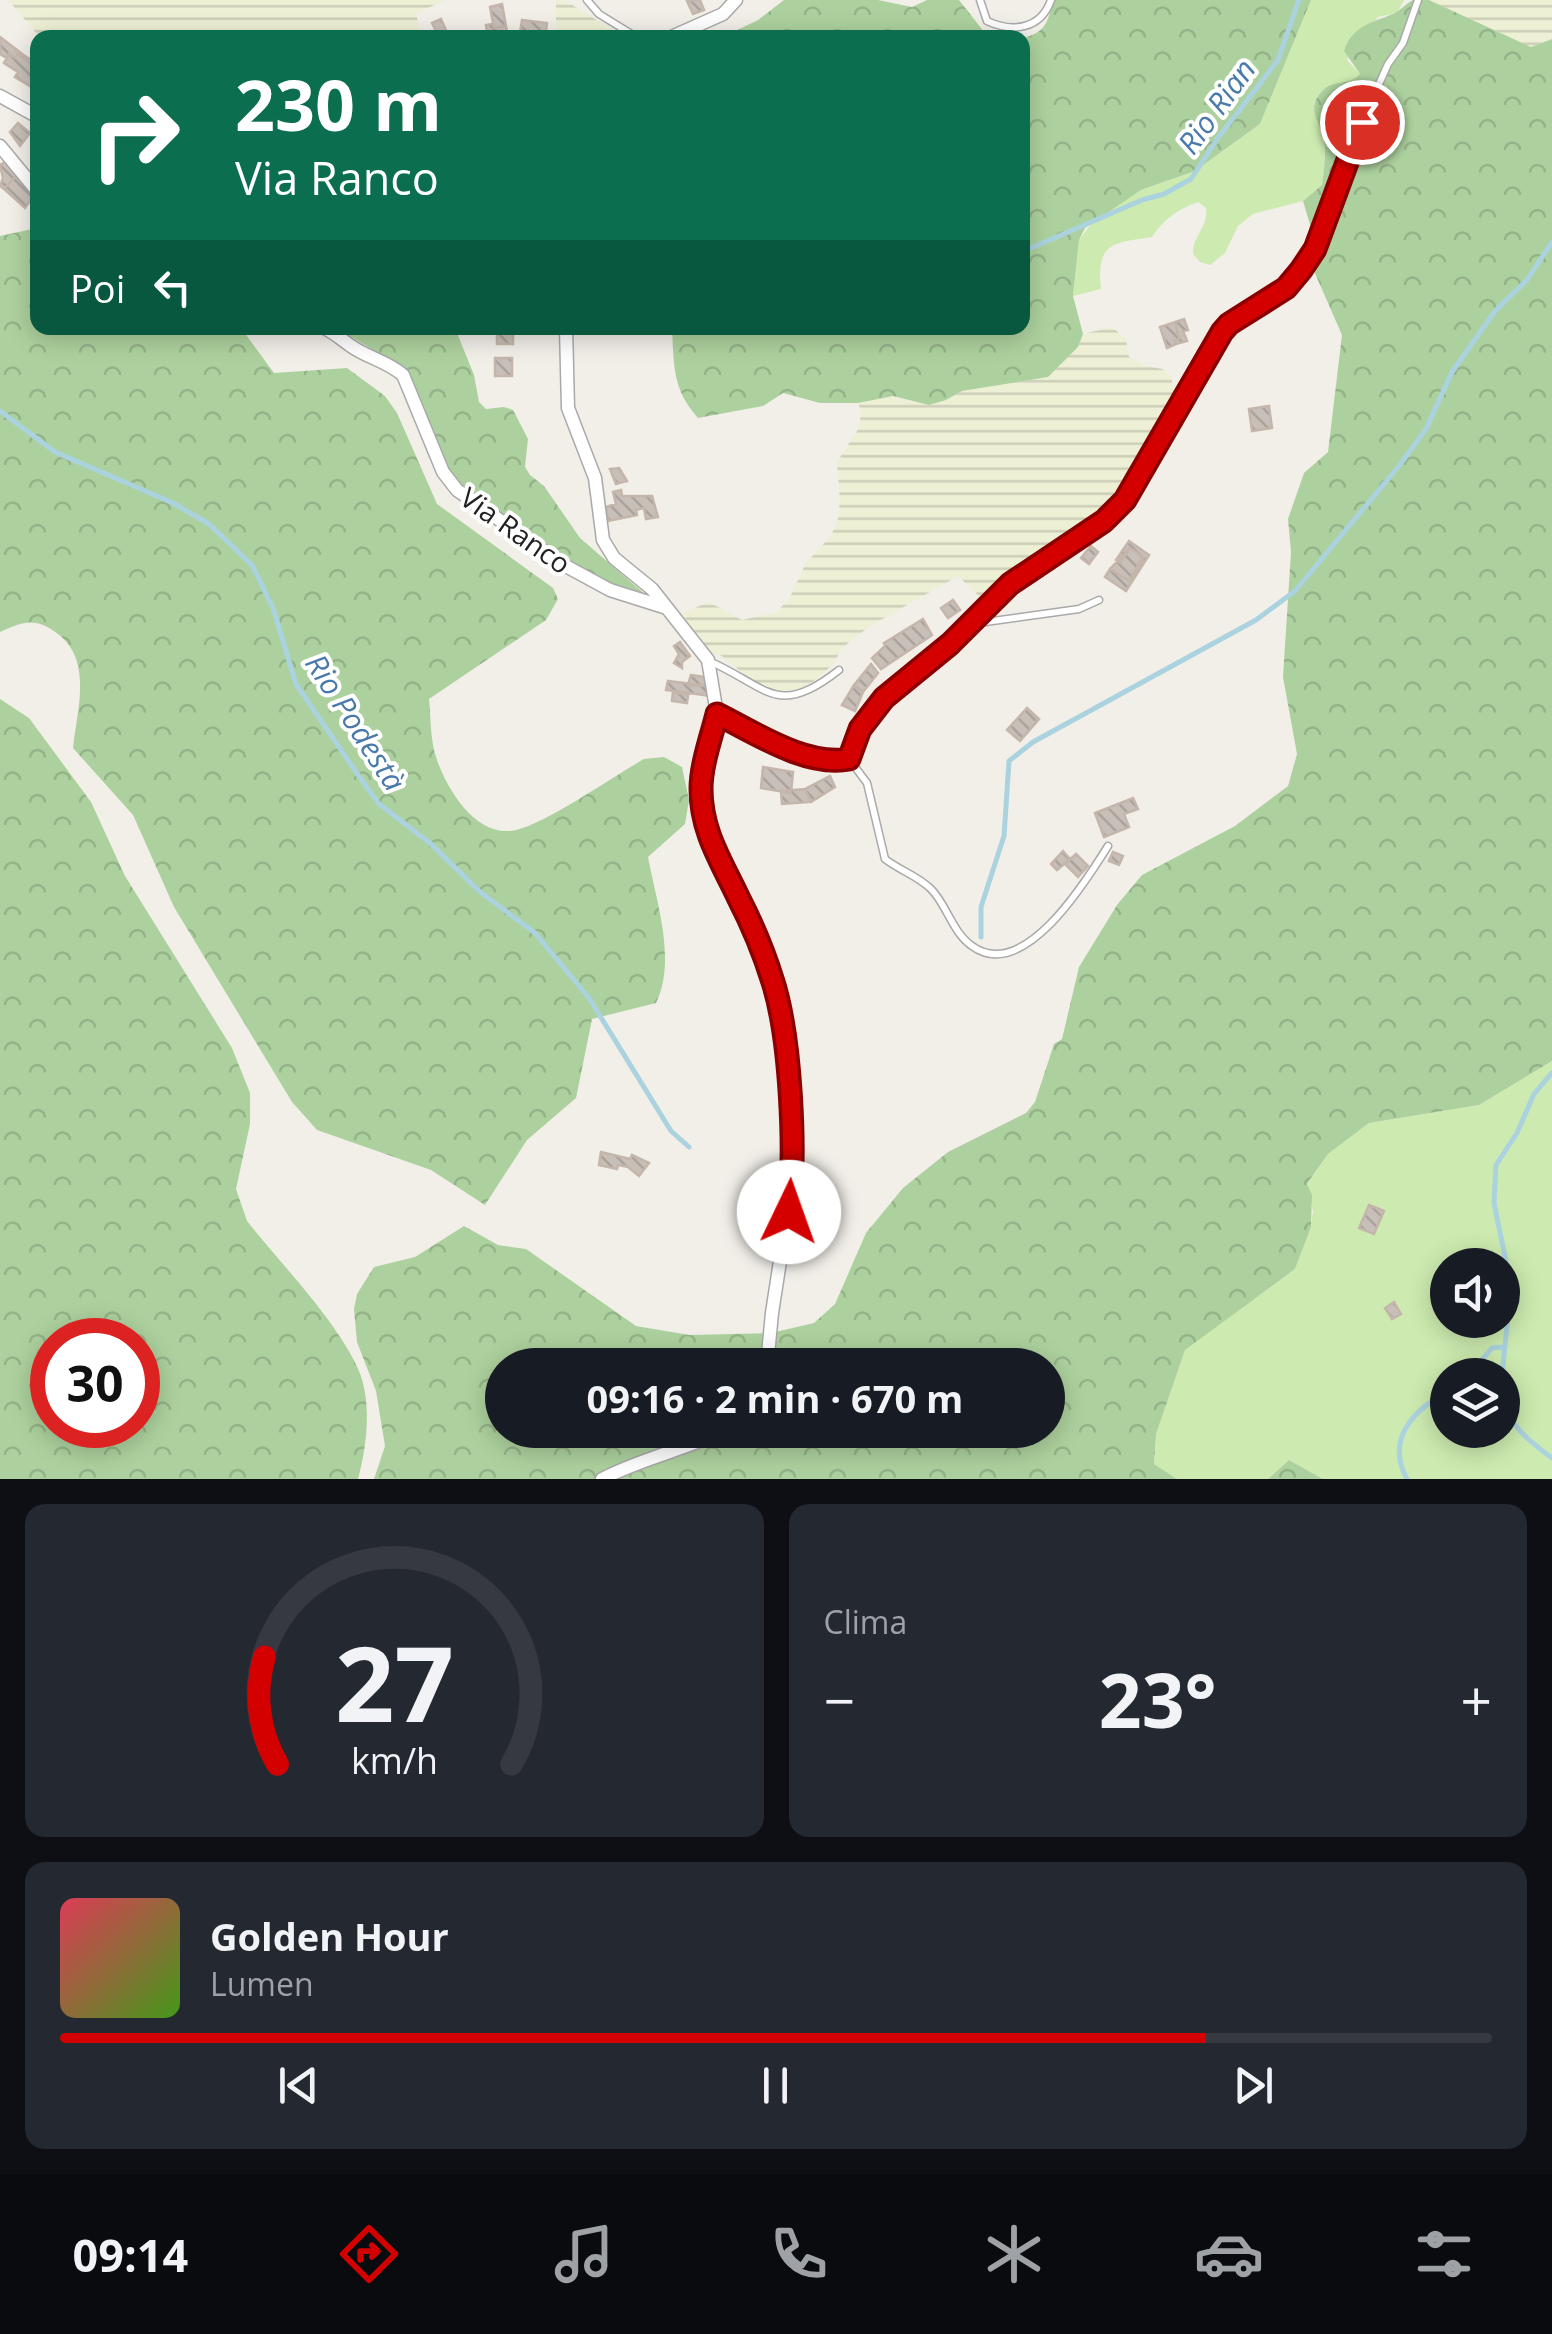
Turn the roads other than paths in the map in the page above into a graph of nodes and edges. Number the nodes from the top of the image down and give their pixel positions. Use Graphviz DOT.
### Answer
graph roads {
  1 [pos="587,0"];
  2 [pos="736,0"];
  3 [pos="980,0"];
  4 [pos="1050,0"];
  5 [pos="1418,0"];
  6 [pos="625,30"];
  7 [pos="687,30"];
  8 [pos="0,96"];
  9 [pos="30,113"];
  10 [pos="0,146"];
  11 [pos="30,182"];
  12 [pos="339,335"];
  13 [pos="566,335"];
  14 [pos="1099,600"];
  15 [pos="668,608"];
  16 [pos="970,624"];
  17 [pos="708,660"];
  18 [pos="840,670"];
  19 [pos="717,714"];
  20 [pos="849,759"];
  21 [pos="1108,846"];
  22 [pos="769,1348"];
  23 [pos="679,1448"];
  24 [pos="602,1479"];
  1 -- 6 [label="lane"];
  2 -- 7 [label="street"];
  3 -- 4 [label="lane"];
  5 -- 16 [label="lane"];
  8 -- 9 [label="street"];
  10 -- 11 [label="street"];
  12 -- 15 [label="street, Via Ranco"];
  13 -- 15 [label="street"];
  14 -- 16 [label="lane"];
  15 -- 17 [label="street"];
  16 -- 20 [label="lane"];
  17 -- 18 [label="lane"];
  17 -- 19 [label="street"];
  19 -- 20 [label="lane"];
  19 -- 22 [label="street"];
  20 -- 21 [label="lane"];
  23 -- 24 [label="street"];
}
